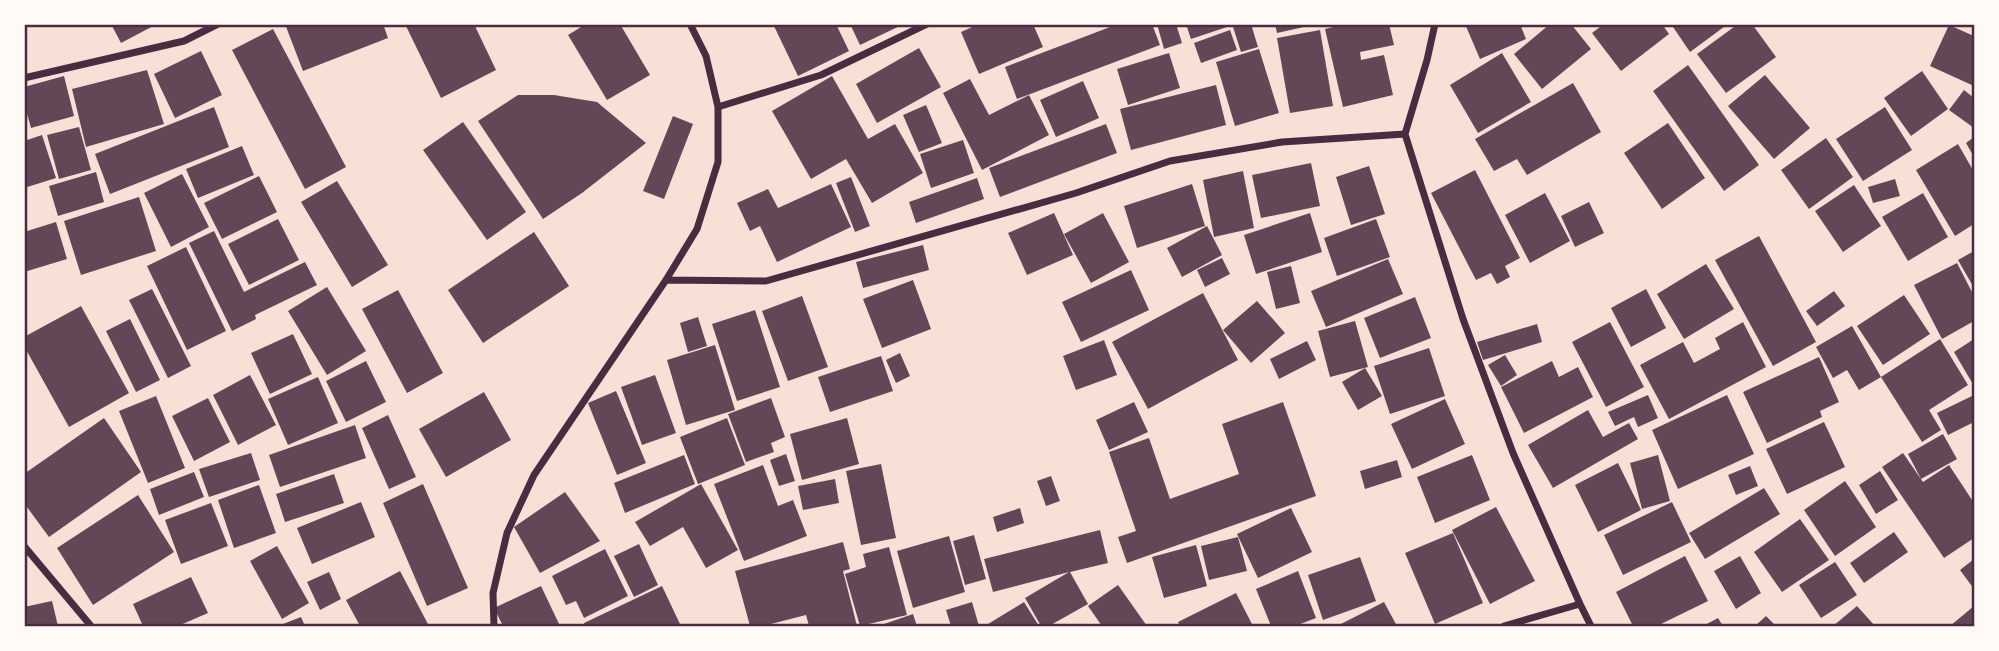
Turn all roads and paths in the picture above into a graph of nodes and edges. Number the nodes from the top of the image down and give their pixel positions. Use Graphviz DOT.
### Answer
graph roads {
  1 [pos="218,24"];
  2 [pos="690,24"];
  3 [pos="927,24"];
  4 [pos="1435,24"];
  5 [pos="24,78"];
  6 [pos="718,107"];
  7 [pos="1405,134"];
  8 [pos="667,280"];
  9 [pos="24,546"];
  10 [pos="1580,604"];
  11 [pos="91,626"];
  12 [pos="494,626"];
  13 [pos="1504,626"];
  14 [pos="1591,626"];
  1 -- 5 [label="street"];
  2 -- 6 [label="street"];
  3 -- 6 [label="street"];
  4 -- 7 [label="street"];
  6 -- 8 [label="street"];
  7 -- 8 [label="street"];
  7 -- 10 [label="street"];
  8 -- 12 [label="street"];
  9 -- 11 [label="street"];
  10 -- 13 [label="street"];
  10 -- 14 [label="street"];
}
